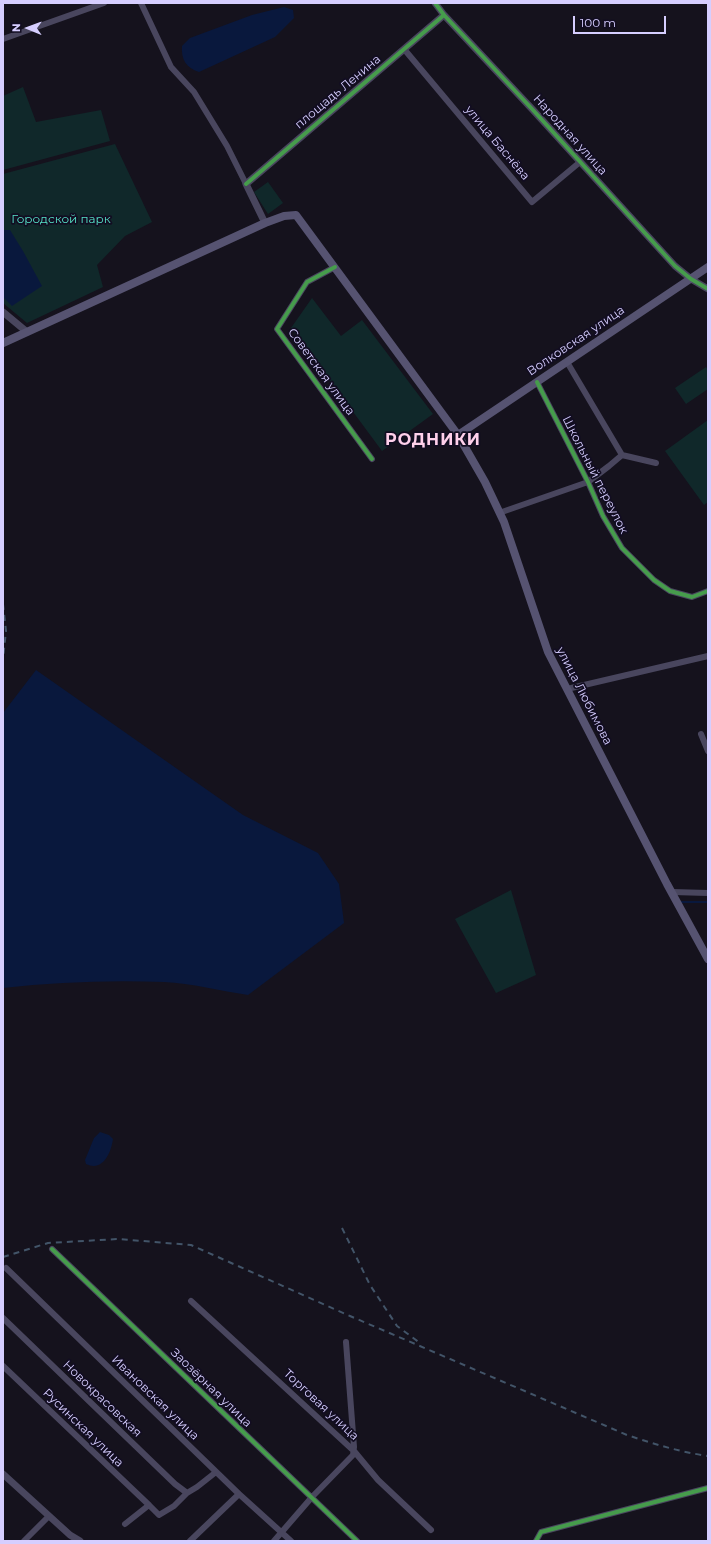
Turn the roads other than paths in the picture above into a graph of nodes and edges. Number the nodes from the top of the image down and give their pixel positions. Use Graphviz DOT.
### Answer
graph roads {
  1 [pos="104,3"];
  2 [pos="141,3"];
  3 [pos="435,3"];
  4 [pos="444,15"];
  5 [pos="3,39"];
  6 [pos="404,49"];
  7 [pos="580,162"];
  8 [pos="246,184"];
  9 [pos="264,223"];
  10 [pos="335,267"];
  11 [pos="708,267"];
  12 [pos="691,279"];
  13 [pos="708,289"];
  14 [pos="3,312"];
  15 [pos="27,332"];
  16 [pos="3,342"];
  17 [pos="567,362"];
  18 [pos="537,382"];
  19 [pos="458,435"];
  20 [pos="622,455"];
  21 [pos="372,459"];
  22 [pos="656,463"];
  23 [pos="588,482"];
  24 [pos="500,513"];
  25 [pos="708,591"];
  26 [pos="708,656"];
  27 [pos="567,688"];
  28 [pos="701,734"];
  29 [pos="708,750"];
  30 [pos="708,893"];
  31 [pos="675,898"];
  32 [pos="708,959"];
  33 [pos="52,1249"];
  34 [pos="6,1268"];
  35 [pos="191,1301"];
  36 [pos="3,1318"];
  37 [pos="346,1342"];
  38 [pos="3,1366"];
  39 [pos="354,1451"];
  40 [pos="216,1472"];
  41 [pos="3,1476"];
  42 [pos="708,1488"];
  43 [pos="187,1493"];
  44 [pos="239,1494"];
  45 [pos="312,1498"];
  46 [pos="149,1505"];
  47 [pos="49,1516"];
  48 [pos="125,1524"];
  49 [pos="431,1530"];
  50 [pos="282,1532"];
  51 [pos="24,1541"];
  52 [pos="80,1541"];
  53 [pos="190,1541"];
  54 [pos="274,1541"];
  55 [pos="291,1541"];
  56 [pos="357,1541"];
  57 [pos="536,1541"];
  1 -- 5 [label="street"];
  2 -- 8 [label="street"];
  3 -- 4 [label="street, Народная улица"];
  4 -- 6 [label="street, площадь Ленина"];
  4 -- 7 [label="street, Народная улица"];
  6 -- 7 [label="street, улица Баснёва"];
  6 -- 8 [label="street, площадь Ленина"];
  7 -- 12 [label="street, Народная улица"];
  8 -- 9 [label="street"];
  9 -- 10 [label="main road"];
  9 -- 15 [label="main road"];
  10 -- 19 [label="main road"];
  10 -- 21 [label="street, Советская улица"];
  11 -- 12 [label="main road, Волковская улица"];
  12 -- 13 [label="street, Народная улица"];
  12 -- 17 [label="main road, Волковская улица"];
  14 -- 15 [label="street"];
  15 -- 16 [label="main road"];
  17 -- 18 [label="main road, Волковская улица"];
  17 -- 20 [label="street"];
  18 -- 19 [label="main road, Волковская улица"];
  18 -- 23 [label="street, Школьный переулок"];
  19 -- 24 [label="main road, улица Любимова"];
  20 -- 22 [label="street"];
  20 -- 23 [label="street"];
  23 -- 24 [label="street"];
  23 -- 25 [label="street, Школьный переулок"];
  24 -- 27 [label="main road, улица Любимова"];
  26 -- 27 [label="street"];
  27 -- 31 [label="main road, улица Любимова"];
  28 -- 29 [label="street"];
  30 -- 31 [label="street"];
  31 -- 32 [label="main road, улица Любимова"];
  33 -- 45 [label="street, Заозёрная улица"];
  34 -- 40 [label="street, Ивановская улица"];
  35 -- 39 [label="street, Торговая улица"];
  36 -- 43 [label="street, Новокрасовская"];
  37 -- 39 [label="street"];
  38 -- 46 [label="street, Русинская улица"];
  39 -- 45 [label="street"];
  39 -- 49 [label="street, Торговая улица"];
  40 -- 43 [label="street"];
  40 -- 44 [label="street, Ивановская улица"];
  41 -- 47 [label="street"];
  42 -- 57 [label="street"];
  43 -- 46 [label="street, Русинская улица"];
  44 -- 50 [label="street, Ивановская улица"];
  44 -- 53 [label="street"];
  45 -- 50 [label="street"];
  45 -- 56 [label="street, Заозёрная улица"];
  46 -- 48 [label="street"];
  47 -- 51 [label="street"];
  47 -- 52 [label="street"];
  50 -- 54 [label="street"];
  50 -- 55 [label="street, Ивановская улица"];
}
